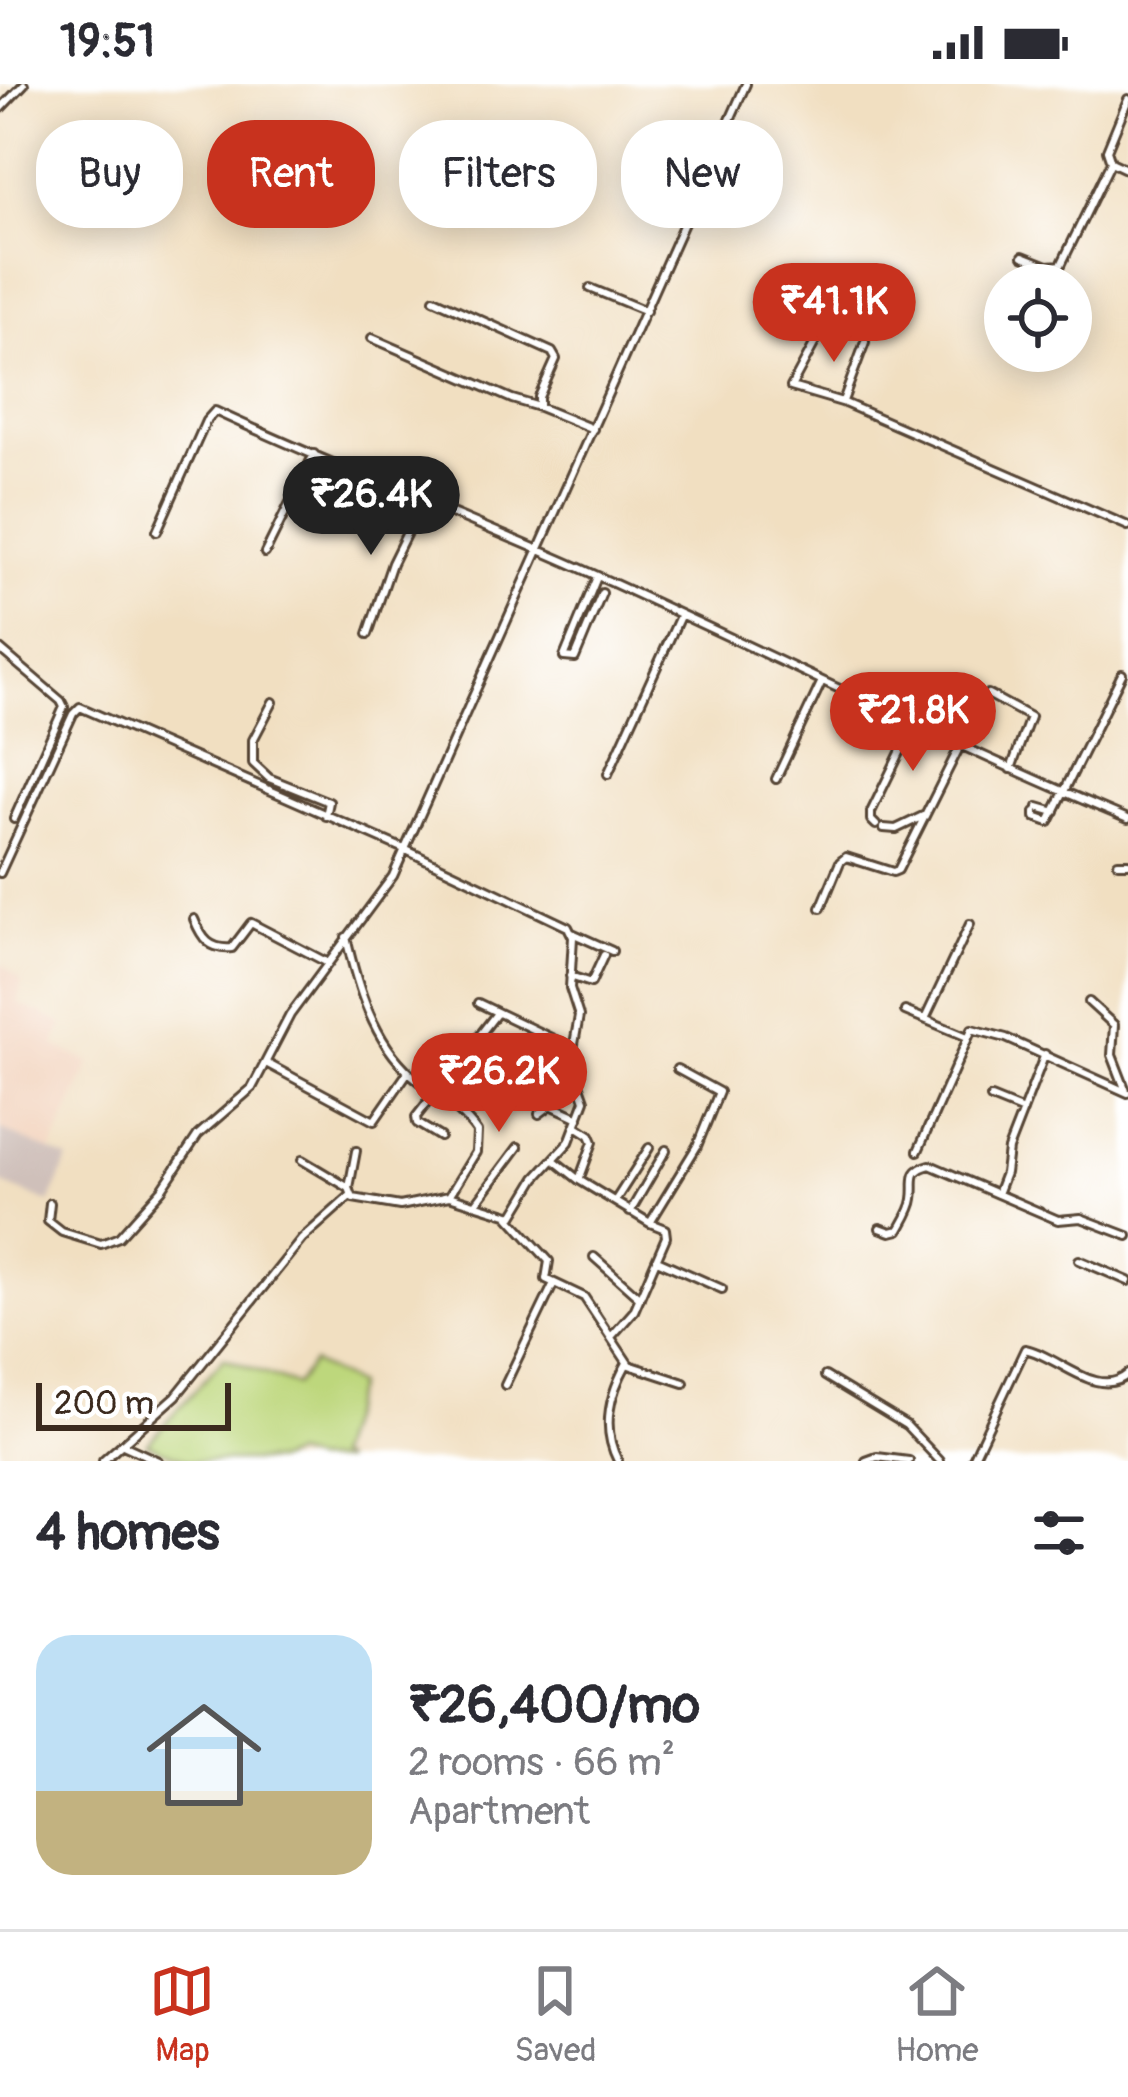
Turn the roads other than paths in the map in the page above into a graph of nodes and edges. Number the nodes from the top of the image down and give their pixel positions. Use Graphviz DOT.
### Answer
graph roads {
  1 [pos="24,84"];
  2 [pos="746,84"];
  3 [pos="1128,99"];
  4 [pos="0,109"];
  5 [pos="1111,162"];
  6 [pos="1128,170"];
  7 [pos="1023,256"];
  8 [pos="590,288"];
  9 [pos="434,299"];
  10 [pos="800,301"];
  11 [pos="646,311"];
  12 [pos="372,338"];
  13 [pos="865,342"];
  14 [pos="842,402"];
  15 [pos="539,406"];
  16 [pos="593,429"];
  17 [pos="314,454"];
  18 [pos="422,502"];
  19 [pos="1128,526"];
  20 [pos="157,531"];
  21 [pos="540,550"];
  22 [pos="265,553"];
  23 [pos="597,576"];
  24 [pos="602,592"];
  25 [pos="680,616"];
  26 [pos="368,634"];
  27 [pos="0,649"];
  28 [pos="1122,674"];
  29 [pos="822,681"];
  30 [pos="988,694"];
  31 [pos="274,702"];
  32 [pos="914,725"];
  33 [pos="960,746"];
  34 [pos="1011,769"];
  35 [pos="608,774"];
  36 [pos="776,779"];
  37 [pos="1065,793"];
  38 [pos="1036,810"];
  39 [pos="926,814"];
  40 [pos="326,816"];
  41 [pos="14,819"];
  42 [pos="1128,819"];
  43 [pos="404,849"];
  44 [pos="0,873"];
  45 [pos="821,908"];
  46 [pos="194,920"];
  47 [pos="970,924"];
  48 [pos="572,933"];
  49 [pos="346,938"];
  50 [pos="328,963"];
  51 [pos="570,976"];
  52 [pos="1089,1002"];
  53 [pos="478,1004"];
  54 [pos="904,1010"];
  55 [pos="497,1013"];
  56 [pos="926,1019"];
  57 [pos="965,1036"];
  58 [pos="572,1048"];
  59 [pos="1045,1054"];
  60 [pos="266,1063"];
  61 [pos="677,1069"];
  62 [pos="408,1072"];
  63 [pos="432,1092"];
  64 [pos="1127,1092"];
  65 [pos="991,1098"];
  66 [pos="1023,1111"];
  67 [pos="539,1114"];
  68 [pos="577,1122"];
  69 [pos="440,1137"];
  70 [pos="518,1147"];
  71 [pos="649,1148"];
  72 [pos="666,1150"];
  73 [pos="918,1150"];
  74 [pos="356,1151"];
  75 [pos="302,1160"];
  76 [pos="555,1161"];
  77 [pos="579,1180"];
  78 [pos="350,1192"];
  79 [pos="997,1194"];
  80 [pos="449,1196"];
  81 [pos="614,1202"];
  82 [pos="477,1203"];
  83 [pos="50,1204"];
  84 [pos="630,1212"];
  85 [pos="509,1217"];
  86 [pos="650,1223"];
  87 [pos="880,1228"];
  88 [pos="1128,1237"];
  89 [pos="594,1257"];
  90 [pos="657,1260"];
  91 [pos="1079,1260"];
  92 [pos="1128,1282"];
  93 [pos="554,1283"];
  94 [pos="722,1289"];
  95 [pos="640,1298"];
  96 [pos="610,1336"];
  97 [pos="627,1363"];
  98 [pos="1128,1374"];
  99 [pos="825,1376"];
  100 [pos="684,1383"];
  101 [pos="505,1385"];
  102 [pos="123,1445"];
  103 [pos="103,1461"];
  104 [pos="158,1461"];
  105 [pos="618,1461"];
  106 [pos="866,1461"];
  107 [pos="909,1461"];
  108 [pos="940,1461"];
  109 [pos="973,1461"];
  1 -- 4 [label="street"];
  2 -- 11 [label="street"];
  3 -- 5 [label="street"];
  5 -- 6 [label="street"];
  5 -- 7 [label="street"];
  8 -- 11 [label="street"];
  9 -- 15 [label="street"];
  10 -- 14 [label="street"];
  11 -- 16 [label="street"];
  12 -- 15 [label="street"];
  13 -- 14 [label="street"];
  14 -- 19 [label="street"];
  15 -- 16 [label="street"];
  16 -- 21 [label="street"];
  17 -- 18 [label="street"];
  17 -- 20 [label="street"];
  17 -- 22 [label="street"];
  18 -- 21 [label="street"];
  18 -- 26 [label="street"];
  21 -- 23 [label="street"];
  21 -- 43 [label="street"];
  23 -- 24 [label="street"];
  23 -- 25 [label="street"];
  25 -- 29 [label="street"];
  25 -- 35 [label="street"];
  27 -- 41 [label="street"];
  28 -- 37 [label="street"];
  29 -- 32 [label="street"];
  29 -- 36 [label="street"];
  30 -- 34 [label="street"];
  31 -- 40 [label="street"];
  32 -- 33 [label="street"];
  32 -- 39 [label="street"];
  33 -- 34 [label="street"];
  33 -- 39 [label="street"];
  34 -- 37 [label="street"];
  37 -- 38 [label="street"];
  37 -- 42 [label="street"];
  39 -- 45 [label="street"];
  40 -- 43 [label="street"];
  40 -- 44 [label="street"];
  43 -- 48 [label="street"];
  43 -- 49 [label="street"];
  46 -- 50 [label="street"];
  47 -- 56 [label="street"];
  48 -- 51 [label="street"];
  48 -- 51 [label="street"];
  49 -- 50 [label="street"];
  49 -- 62 [label="street"];
  50 -- 60 [label="street"];
  51 -- 58 [label="street"];
  52 -- 64 [label="street"];
  53 -- 55 [label="street"];
  54 -- 56 [label="street"];
  55 -- 58 [label="street"];
  55 -- 63 [label="street"];
  56 -- 57 [label="street"];
  57 -- 59 [label="street"];
  57 -- 73 [label="street"];
  58 -- 68 [label="street"];
  59 -- 64 [label="street"];
  59 -- 66 [label="street"];
  60 -- 62 [label="street"];
  60 -- 83 [label="street"];
  61 -- 86 [label="street"];
  62 -- 63 [label="street"];
  63 -- 69 [label="street"];
  63 -- 80 [label="street"];
  65 -- 66 [label="street"];
  66 -- 79 [label="street"];
  67 -- 68 [label="street"];
  68 -- 76 [label="street"];
  68 -- 77 [label="street"];
  70 -- 82 [label="street"];
  71 -- 81 [label="street"];
  72 -- 84 [label="street"];
  74 -- 78 [label="street"];
  75 -- 78 [label="street"];
  76 -- 77 [label="street"];
  76 -- 85 [label="street"];
  77 -- 81 [label="street"];
  78 -- 80 [label="street"];
  78 -- 102 [label="street"];
  79 -- 87 [label="street"];
  79 -- 88 [label="street"];
  80 -- 82 [label="street"];
  81 -- 84 [label="street"];
  82 -- 85 [label="street"];
  84 -- 86 [label="street"];
  85 -- 93 [label="street"];
  86 -- 90 [label="street"];
  89 -- 95 [label="street"];
  90 -- 94 [label="street"];
  90 -- 95 [label="street"];
  91 -- 92 [label="street"];
  93 -- 96 [label="street"];
  93 -- 101 [label="street"];
  95 -- 96 [label="street"];
  96 -- 97 [label="street"];
  97 -- 100 [label="street"];
  97 -- 105 [label="street"];
  98 -- 109 [label="street"];
  99 -- 108 [label="street"];
  102 -- 103 [label="street"];
  102 -- 104 [label="street"];
  106 -- 107 [label="street"];
}
